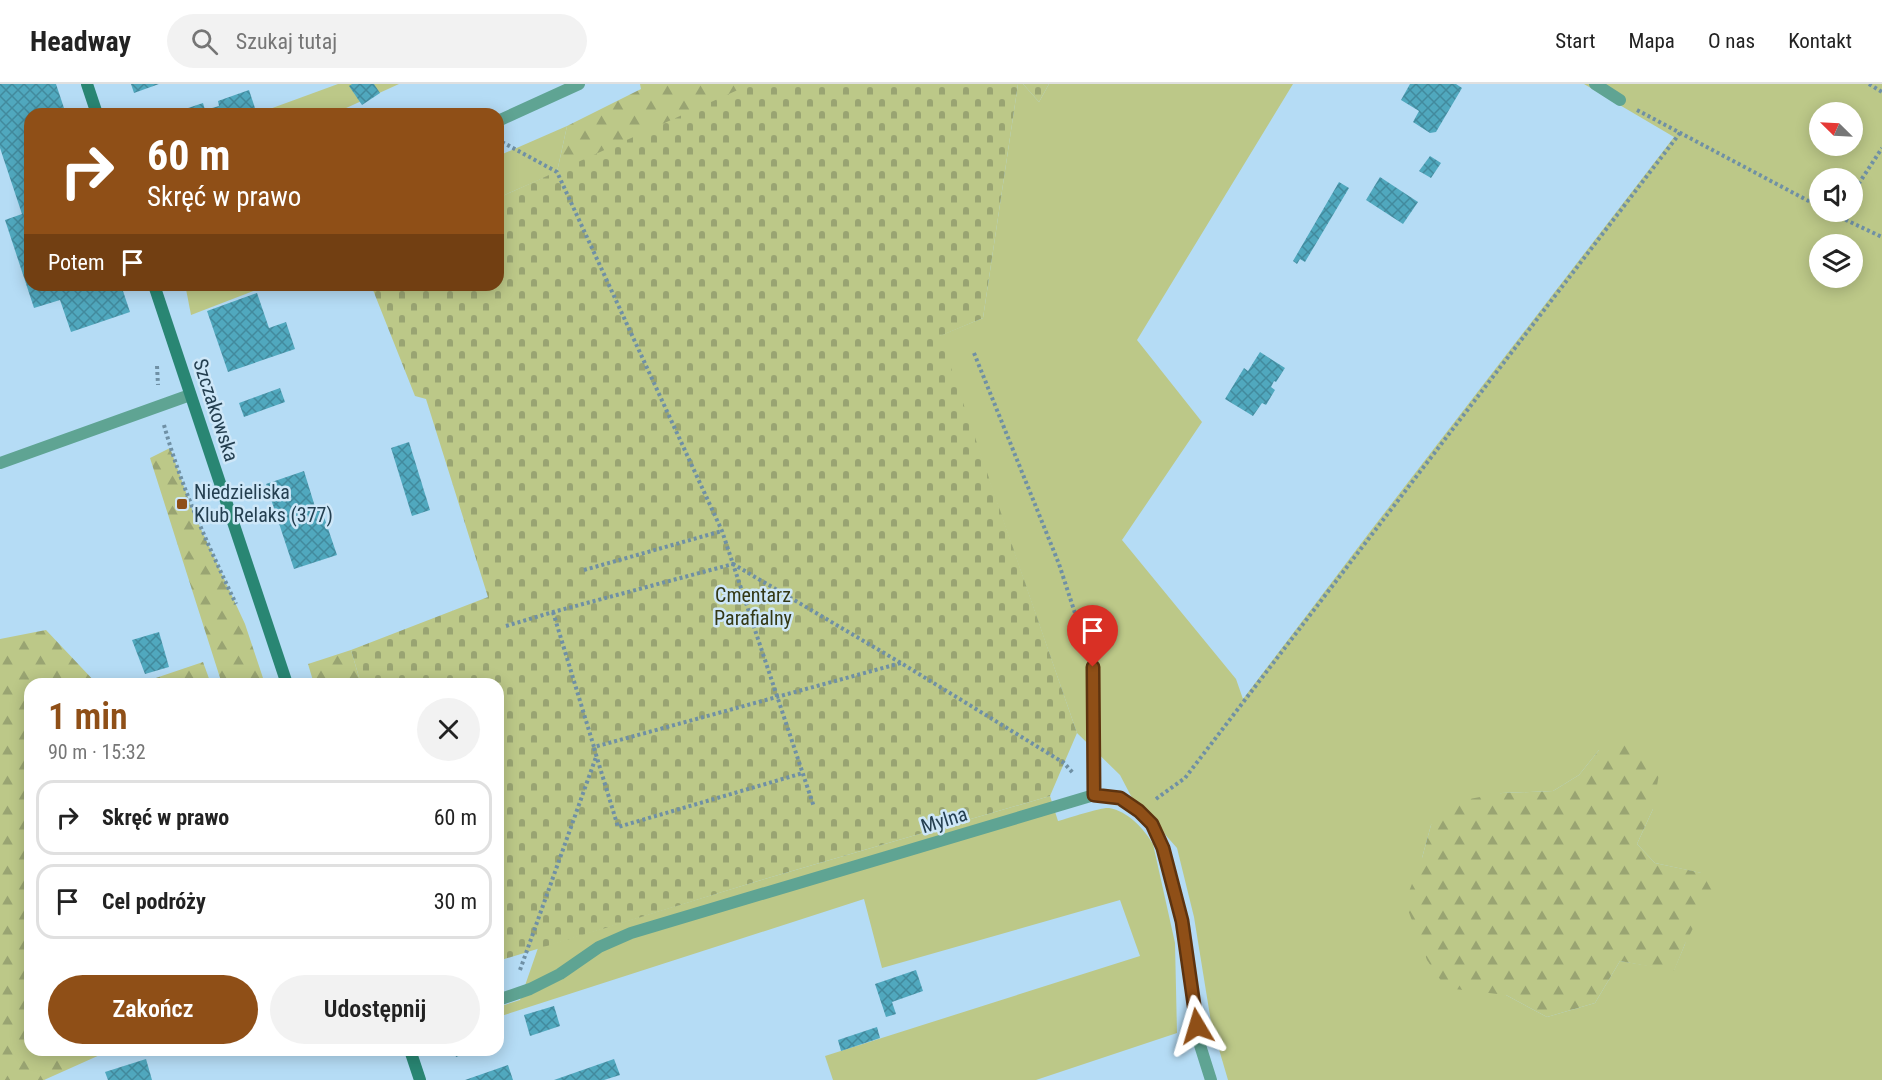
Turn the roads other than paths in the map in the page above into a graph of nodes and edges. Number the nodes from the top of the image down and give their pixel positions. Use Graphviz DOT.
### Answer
graph roads {
  1 [pos="87,84"];
  2 [pos="579,84"];
  3 [pos="1594,84"];
  4 [pos="1620,100"];
  5 [pos="95,108"];
  6 [pos="504,118"];
  7 [pos="156,291"];
  8 [pos="190,395"];
  9 [pos="0,463"];
  10 [pos="1093,667"];
  11 [pos="285,678"];
  12 [pos="1094,795"];
  13 [pos="504,998"];
  14 [pos="412,1056"];
  15 [pos="420,1080"];
  16 [pos="1211,1080"];
  1 -- 5 [label="street"];
  2 -- 6 [label="street"];
  3 -- 4 [label="street"];
  7 -- 8 [label="street, Szczakowska"];
  8 -- 9 [label="street"];
  8 -- 11 [label="street, Szczakowska"];
  10 -- 12 [label="street"];
  12 -- 13 [label="street, Mylna"];
  12 -- 16 [label="street, Mylna"];
  14 -- 15 [label="street"];
}
